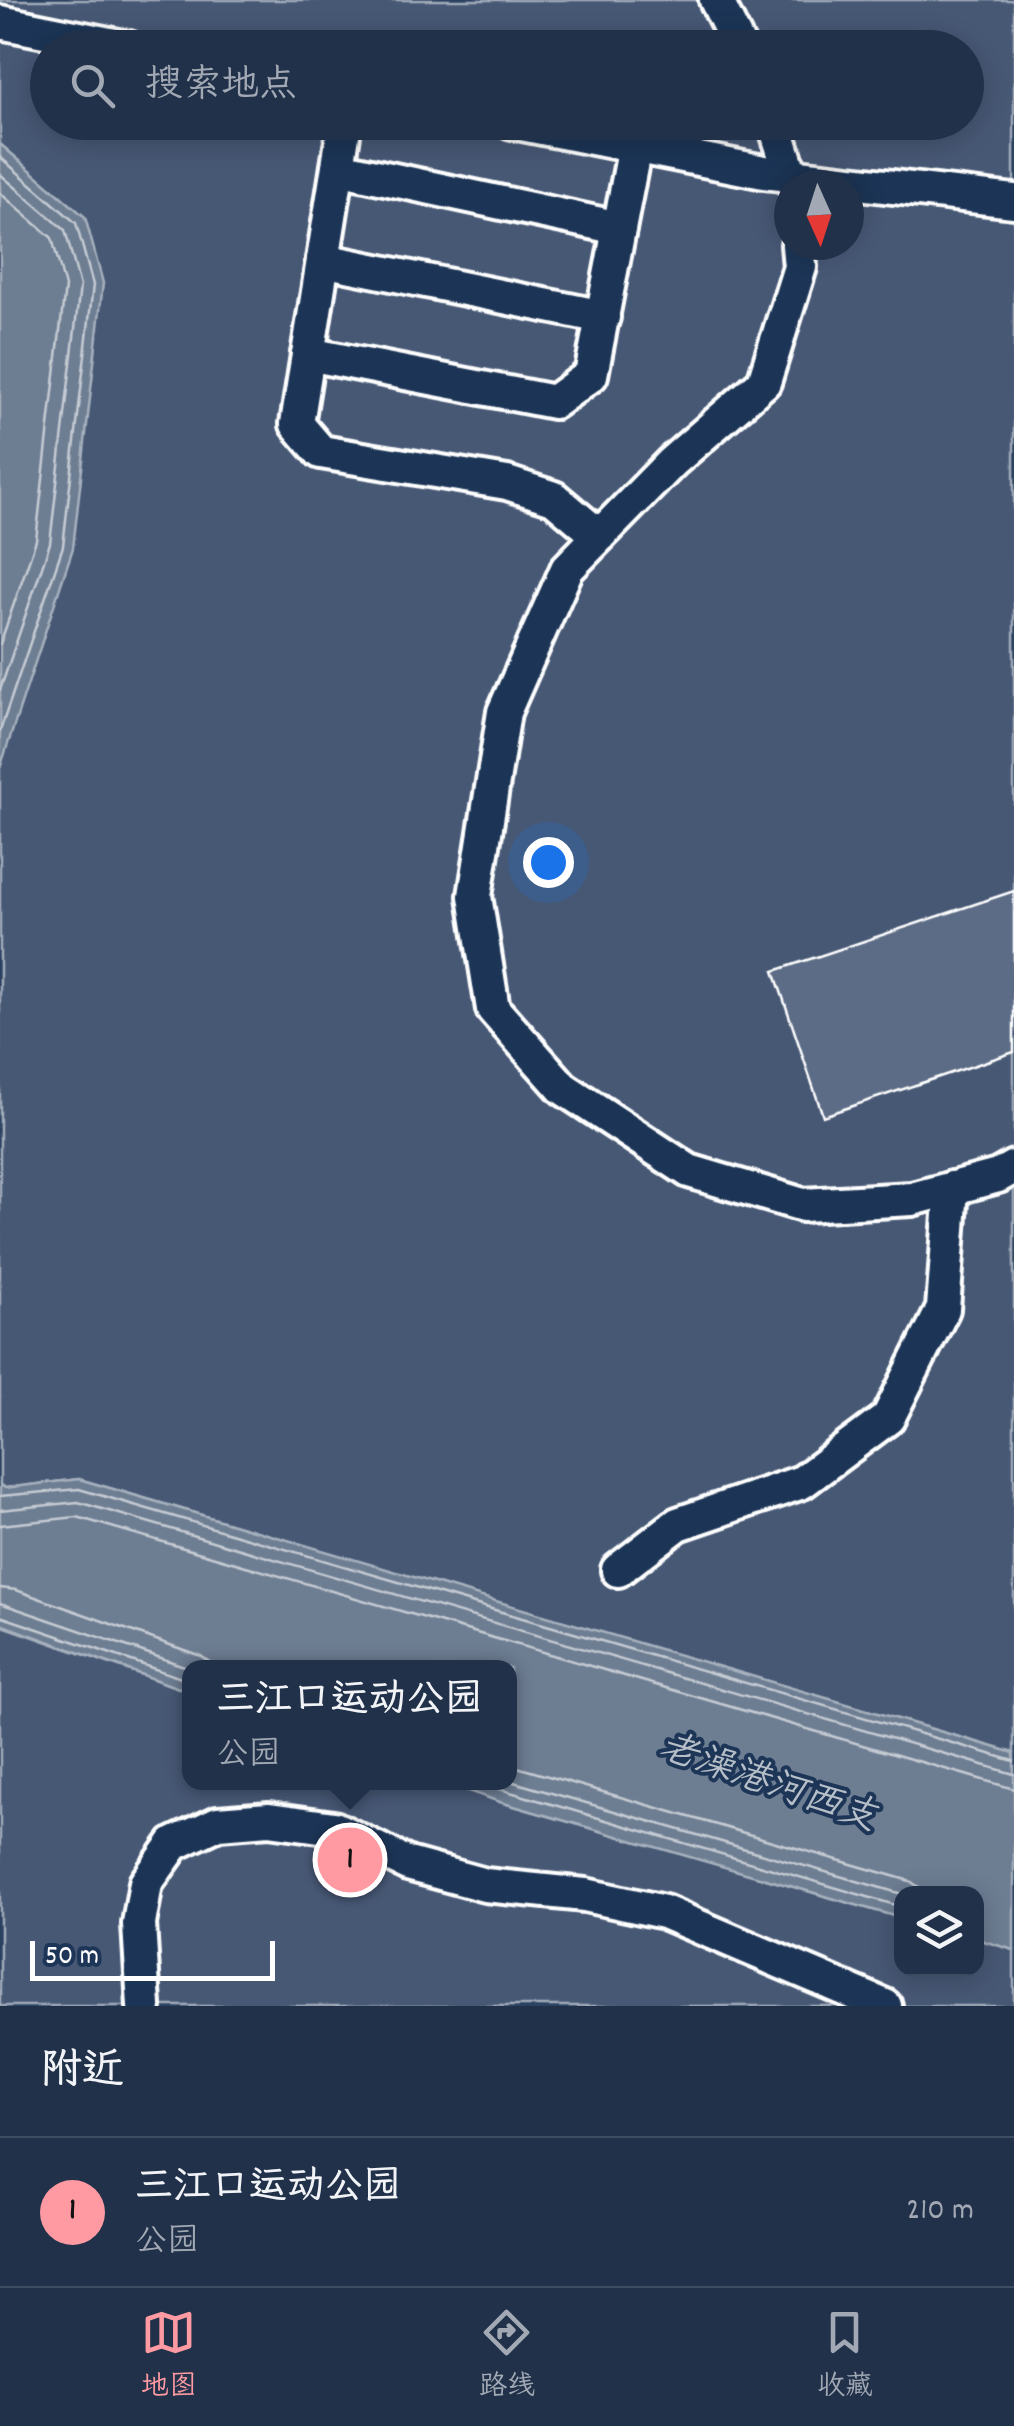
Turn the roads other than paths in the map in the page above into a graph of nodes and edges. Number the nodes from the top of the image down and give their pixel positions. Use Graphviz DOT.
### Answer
graph roads {
  1 [pos="716,0"];
  2 [pos="0,22"];
  3 [pos="40,30"];
  4 [pos="731,30"];
  5 [pos="342,140"];
  6 [pos="604,140"];
  7 [pos="780,140"];
  8 [pos="635,146"];
  9 [pos="338,168"];
  10 [pos="791,170"];
  11 [pos="774,176"];
  12 [pos="864,187"];
  13 [pos="1014,201"];
  14 [pos="620,228"];
  15 [pos="324,260"];
  16 [pos="799,260"];
  17 [pos="603,316"];
  18 [pos="308,354"];
  19 [pos="599,536"];
  20 [pos="1014,1167"];
  21 [pos="952,1188"];
  22 [pos="618,1570"];
  23 [pos="144,2006"];
  24 [pos="885,2006"];
  1 -- 4 [label="lane"];
  2 -- 3 [label="lane"];
  5 -- 9 [label="lane"];
  6 -- 8 [label="lane"];
  7 -- 10 [label="lane"];
  8 -- 11 [label="lane"];
  8 -- 14 [label="lane"];
  9 -- 14 [label="lane"];
  9 -- 15 [label="lane"];
  12 -- 13 [label="lane"];
  14 -- 17 [label="lane"];
  15 -- 17 [label="lane"];
  15 -- 18 [label="lane"];
  16 -- 19 [label="lane"];
  17 -- 18 [label="lane"];
  18 -- 19 [label="lane"];
  19 -- 21 [label="lane"];
  20 -- 21 [label="lane"];
  21 -- 22 [label="lane"];
  23 -- 24 [label="lane"];
}
